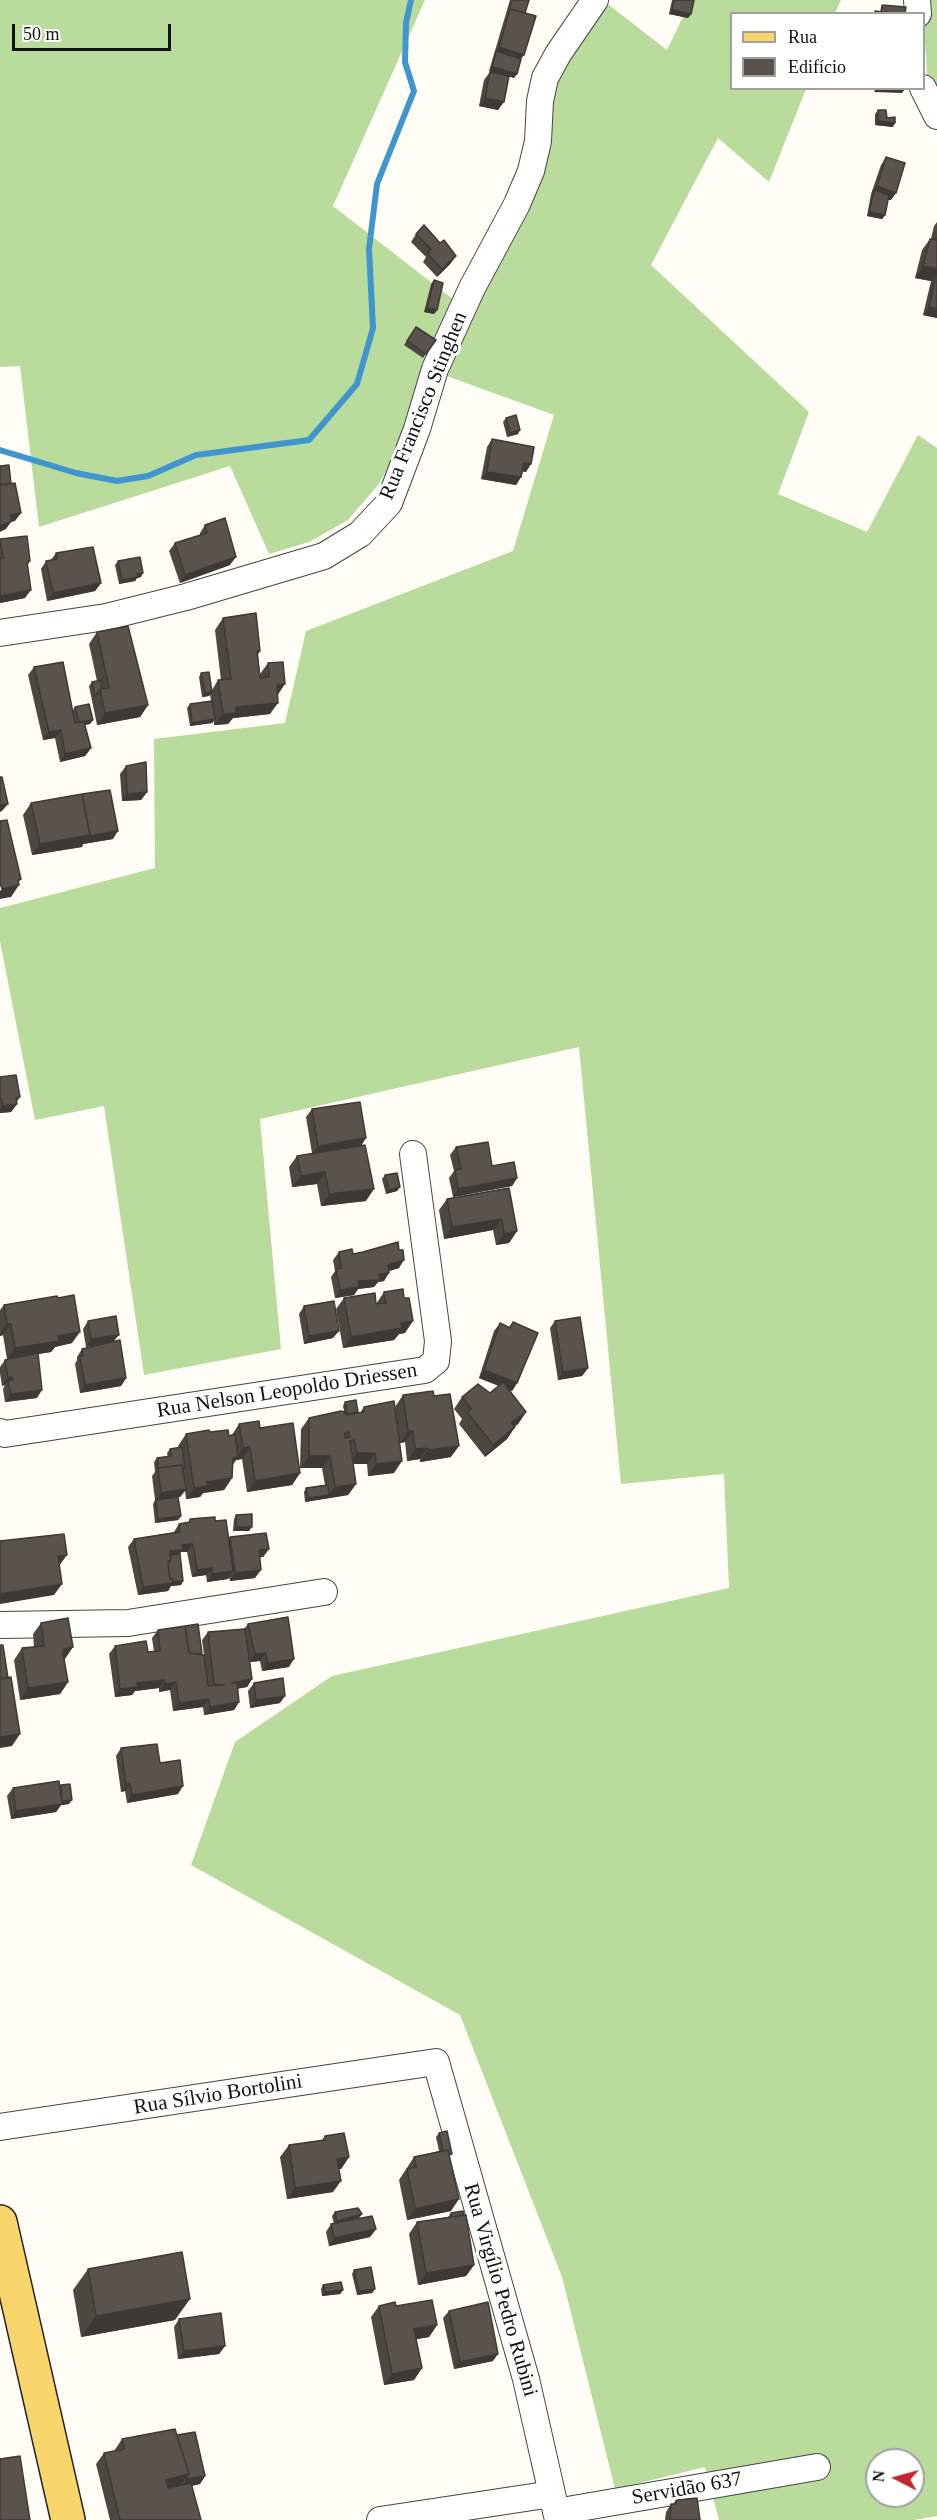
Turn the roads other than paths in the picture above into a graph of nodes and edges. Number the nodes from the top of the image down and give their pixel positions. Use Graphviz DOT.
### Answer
graph roads {
  1 [pos="596,0"];
  2 [pos="924,90"];
  3 [pos="937,116"];
  4 [pos="0,633"];
  5 [pos="413,1154"];
  6 [pos="0,1432"];
  7 [pos="324,1592"];
  8 [pos="0,1625"];
  9 [pos="436,2062"];
  10 [pos="0,2127"];
  11 [pos="0,2222"];
  12 [pos="818,2467"];
  13 [pos="555,2508"];
  14 [pos="68,2520"];
  15 [pos="380,2520"];
  1 -- 4 [label="street, Rua Francisco Stinghen"];
  2 -- 3 [label="street"];
  5 -- 6 [label="street, Rua Nelson Leopoldo Driessen"];
  7 -- 8 [label="street"];
  9 -- 10 [label="street, Rua Sílvio Bortolini"];
  9 -- 13 [label="street, Rua Virgílio Pedro Rubini"];
  11 -- 14 [label="main road"];
  12 -- 13 [label="street, Servidão 637"];
  13 -- 15 [label="street, Servidão 637"];
}
